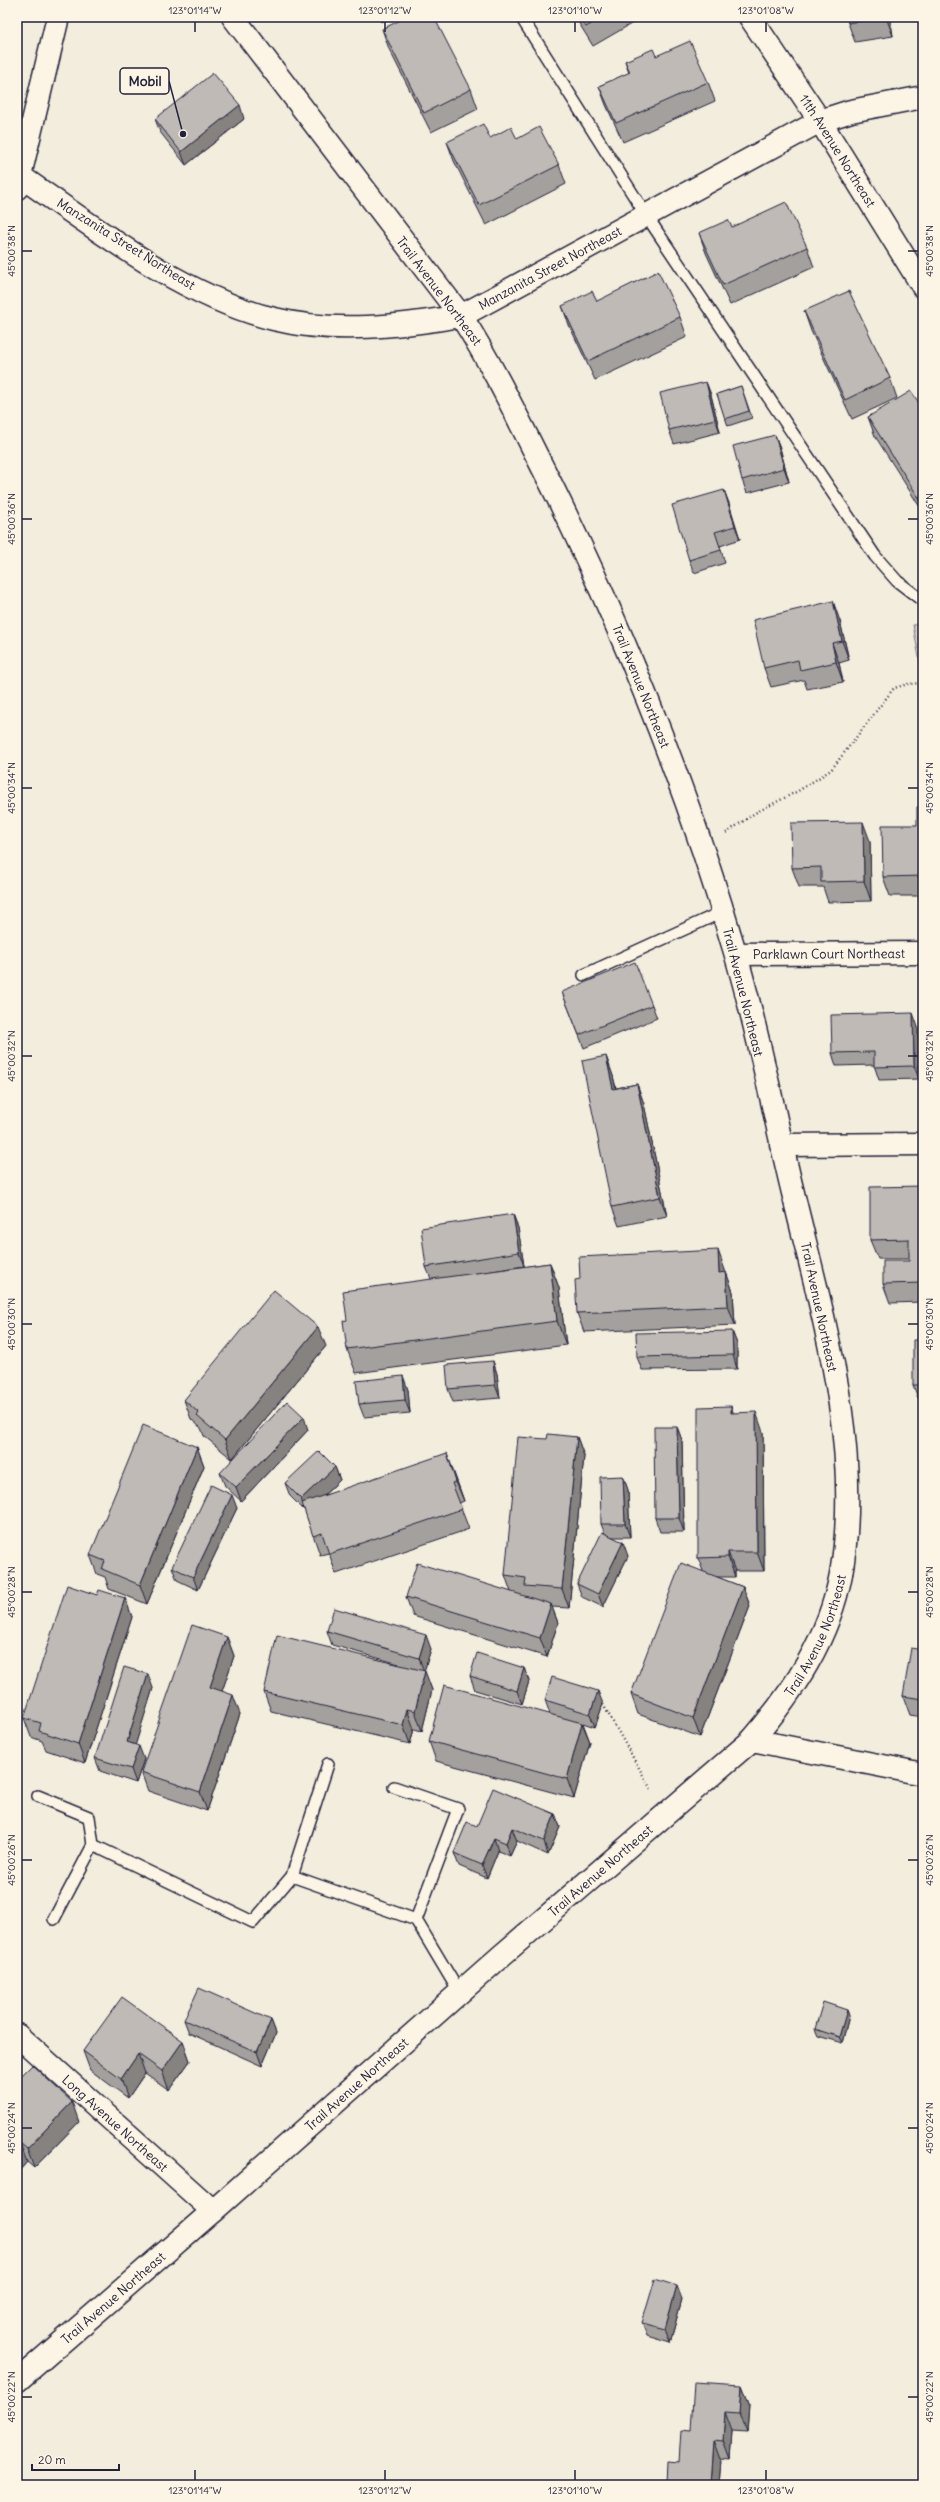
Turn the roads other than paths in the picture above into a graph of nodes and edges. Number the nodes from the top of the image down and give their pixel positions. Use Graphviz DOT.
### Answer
graph roads {
  1 [pos="58,17"];
  2 [pos="233,17"];
  3 [pos="521,17"];
  4 [pos="750,17"];
  5 [pos="923,97"];
  6 [pos="820,121"];
  7 [pos="18,178"];
  8 [pos="646,215"];
  9 [pos="922,284"];
  10 [pos="461,316"];
  11 [pos="923,601"];
  12 [pos="722,912"];
  13 [pos="923,953"];
  14 [pos="736,954"];
  15 [pos="584,975"];
  16 [pos="923,1144"];
  17 [pos="781,1145"];
  18 [pos="752,1740"];
  19 [pos="328,1764"];
  20 [pos="923,1774"];
  21 [pos="394,1787"];
  22 [pos="38,1796"];
  23 [pos="93,1846"];
  24 [pos="292,1876"];
  25 [pos="54,1919"];
  26 [pos="416,1920"];
  27 [pos="459,1992"];
  28 [pos="17,2035"];
  29 [pos="213,2211"];
  30 [pos="17,2381"];
  1 -- 7 [label="street"];
  2 -- 10 [label="street, Trail Avenue Northeast"];
  3 -- 8 [label="lane"];
  4 -- 6 [label="street, 11th Avenue Northeast"];
  5 -- 6 [label="street, Manzanita Street Northeast"];
  6 -- 8 [label="street, Manzanita Street Northeast"];
  6 -- 9 [label="street, 11th Avenue Northeast"];
  7 -- 10 [label="street, Manzanita Street Northeast"];
  8 -- 10 [label="street, Manzanita Street Northeast"];
  8 -- 11 [label="lane"];
  10 -- 12 [label="street, Trail Avenue Northeast"];
  12 -- 14 [label="street, Trail Avenue Northeast"];
  12 -- 15 [label="lane"];
  13 -- 14 [label="street, Parklawn Court Northeast"];
  14 -- 17 [label="street, Trail Avenue Northeast"];
  16 -- 17 [label="street"];
  17 -- 18 [label="street, Trail Avenue Northeast"];
  18 -- 20 [label="street"];
  18 -- 27 [label="street, Trail Avenue Northeast"];
  19 -- 24 [label="lane"];
  21 -- 26 [label="lane"];
  22 -- 23 [label="lane"];
  23 -- 24 [label="lane"];
  23 -- 25 [label="lane"];
  24 -- 26 [label="lane"];
  26 -- 27 [label="lane"];
  27 -- 29 [label="street, Trail Avenue Northeast"];
  28 -- 29 [label="street, Long Avenue Northeast"];
  29 -- 30 [label="street, Trail Avenue Northeast"];
}
